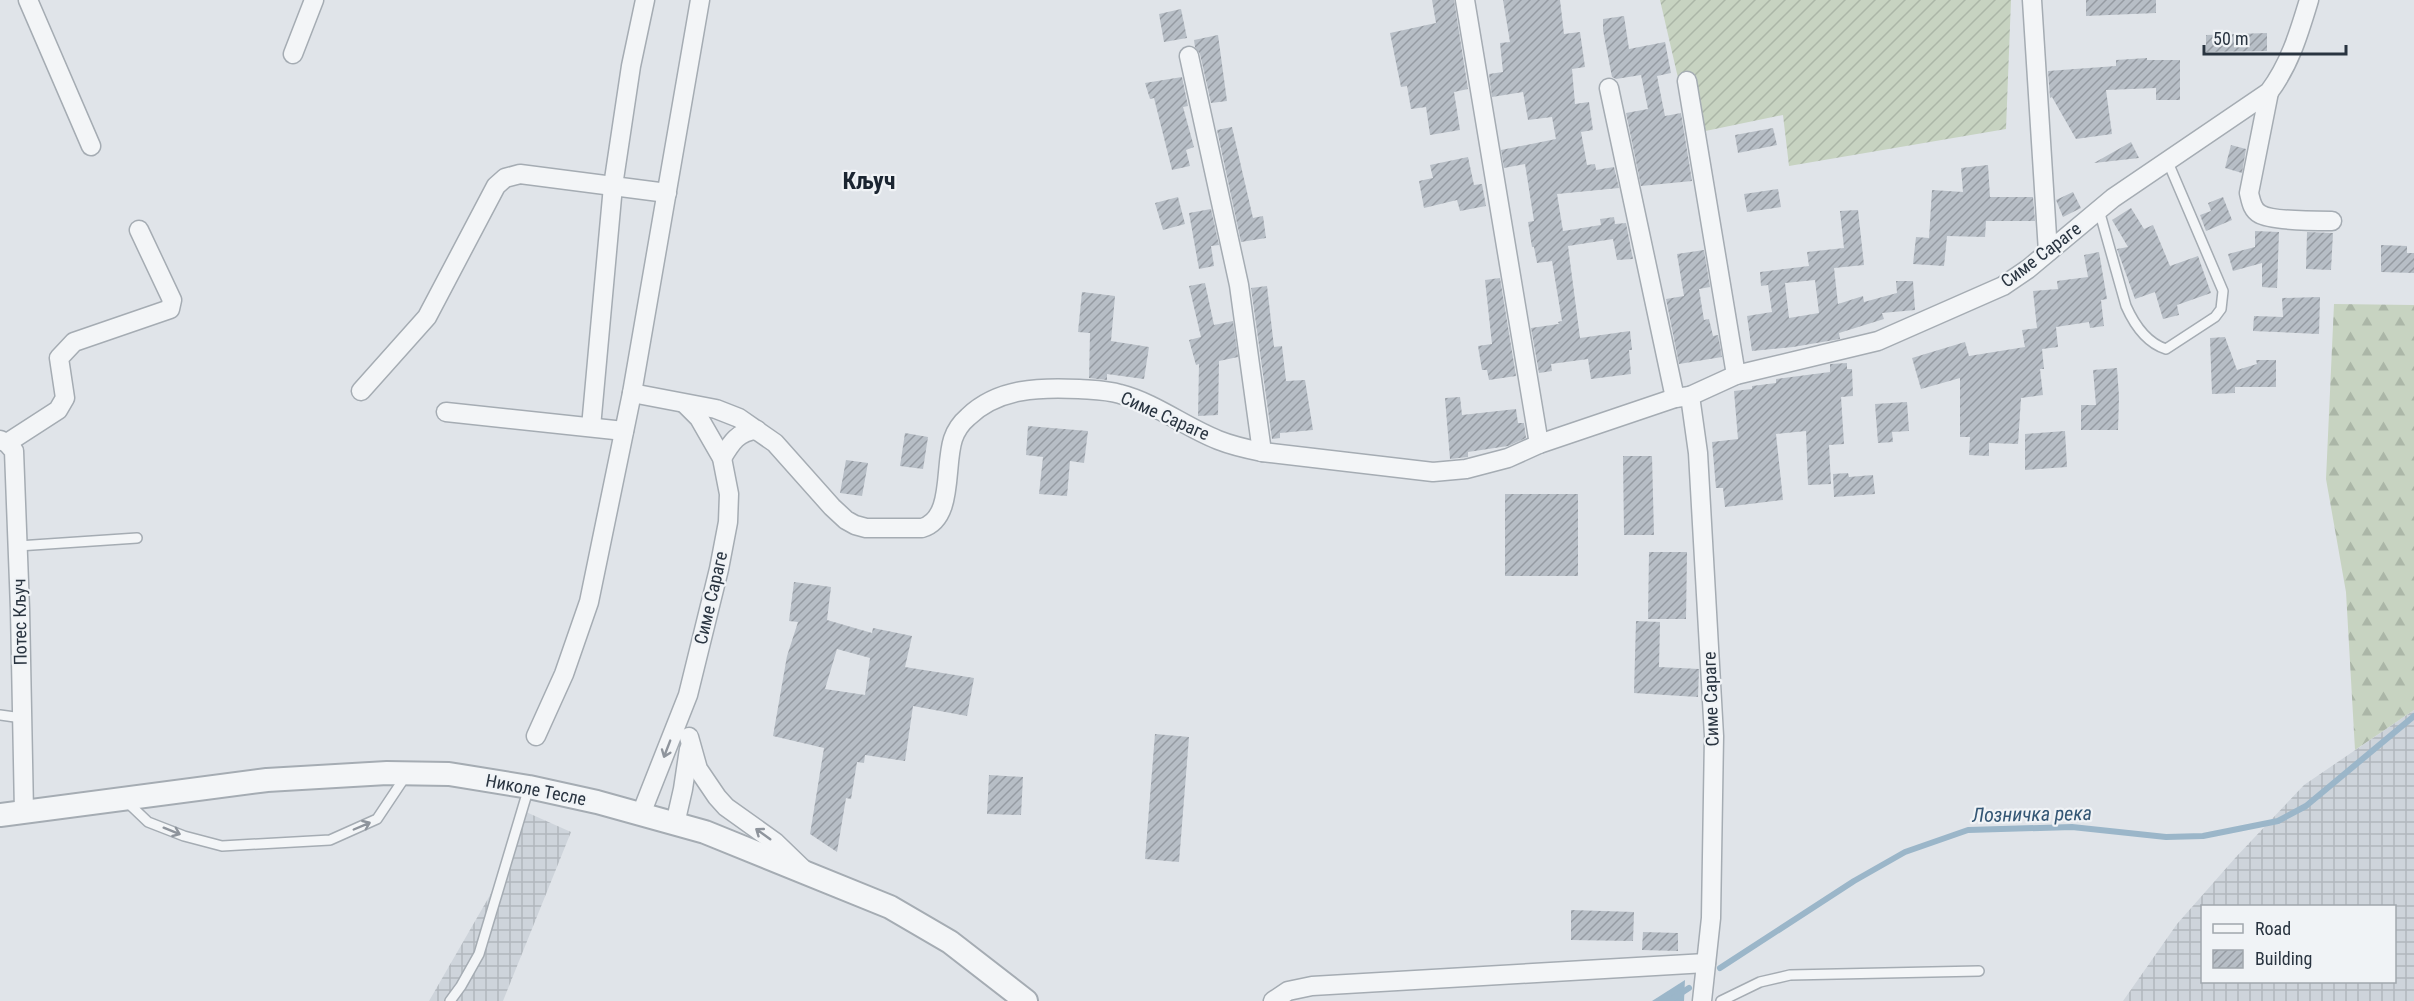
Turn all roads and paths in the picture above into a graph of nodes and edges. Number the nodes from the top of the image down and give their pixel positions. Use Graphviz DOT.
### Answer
graph roads {
  1 [pos="28,0"];
  2 [pos="314,0"];
  3 [pos="645,0"];
  4 [pos="700,0"];
  5 [pos="1465,0"];
  6 [pos="2032,0"];
  7 [pos="2309,0"];
  8 [pos="293,54"];
  9 [pos="1189,56"];
  10 [pos="1687,81"];
  11 [pos="1609,88"];
  12 [pos="2269,92"];
  13 [pos="91,146"];
  14 [pos="2167,160"];
  15 [pos="613,186"];
  16 [pos="667,193"];
  17 [pos="2099,210"];
  18 [pos="2332,221"];
  19 [pos="139,230"];
  20 [pos="2048,252"];
  21 [pos="1736,375"];
  22 [pos="361,391"];
  23 [pos="632,393"];
  24 [pos="1683,397"];
  25 [pos="686,405"];
  26 [pos="446,412"];
  27 [pos="591,427"];
  28 [pos="757,430"];
  29 [pos="624,431"];
  30 [pos="4,441"];
  31 [pos="1539,444"];
  32 [pos="1262,452"];
  33 [pos="722,458"];
  34 [pos="137,538"];
  35 [pos="18,546"];
  36 [pos="688,695"];
  37 [pos="0,715"];
  38 [pos="22,718"];
  39 [pos="536,736"];
  40 [pos="689,737"];
  41 [pos="408,773"];
  42 [pos="529,787"];
  43 [pos="124,799"];
  44 [pos="24,812"];
  45 [pos="640,814"];
  46 [pos="0,815"];
  47 [pos="675,824"];
  48 [pos="807,872"];
  49 [pos="1706,963"];
  50 [pos="1979,970"];
  51 [pos="450,1001"];
  52 [pos="1026,1001"];
  53 [pos="1273,1001"];
  54 [pos="1702,1001"];
  55 [pos="1721,1001"];
  1 -- 13 [label="street"];
  2 -- 8 [label="street"];
  3 -- 15 [label="street"];
  4 -- 16 [label="street"];
  5 -- 31 [label="street"];
  6 -- 20 [label="street"];
  7 -- 12 [label="street, Симе Сараге"];
  9 -- 32 [label="street"];
  10 -- 21 [label="street"];
  11 -- 24 [label="street"];
  12 -- 14 [label="street, Симе Сараге"];
  12 -- 18 [label="street"];
  14 -- 17 [label="street, Симе Сараге"];
  14 -- 17 [label="lane"];
  15 -- 16 [label="street"];
  15 -- 22 [label="street"];
  15 -- 27 [label="street"];
  16 -- 23 [label="street"];
  17 -- 20 [label="street, Симе Сараге"];
  19 -- 30 [label="street"];
  20 -- 21 [label="street, Симе Сараге"];
  21 -- 24 [label="street, Симе Сараге"];
  23 -- 25 [label="street, Симе Сараге"];
  23 -- 29 [label="street"];
  24 -- 31 [label="street, Симе Сараге"];
  24 -- 49 [label="street, Симе Сараге"];
  25 -- 28 [label="street, Симе Сараге"];
  25 -- 33 [label="street, Симе Сараге"];
  26 -- 27 [label="street"];
  27 -- 29 [label="street"];
  28 -- 32 [label="street, Симе Сараге"];
  28 -- 33 [label="street"];
  29 -- 39 [label="street"];
  30 -- 35 [label="street, Потес Кључ"];
  31 -- 32 [label="street, Симе Сараге"];
  33 -- 36 [label="street, Симе Сараге"];
  34 -- 35 [label="lane"];
  35 -- 38 [label="street, Потес Кључ"];
  36 -- 40 [label="street"];
  36 -- 45 [label="street, one-way"];
  37 -- 38 [label="lane"];
  38 -- 44 [label="street, Потес Кључ"];
  40 -- 47 [label="street"];
  48 -- 40 [label="street, one-way"];
  41 -- 42 [label="street, Николе Тесле"];
  41 -- 43 [label="street, Николе Тесле"];
  43 -- 41 [label="lane, one-way"];
  42 -- 45 [label="street, Николе Тесле"];
  42 -- 51 [label="lane"];
  43 -- 44 [label="street, Николе Тесле"];
  44 -- 46 [label="street, Николе Тесле"];
  45 -- 47 [label="street, Николе Тесле"];
  47 -- 48 [label="street, Николе Тесле"];
  48 -- 52 [label="street, Николе Тесле"];
  49 -- 53 [label="street"];
  49 -- 54 [label="street, Симе Сараге"];
  50 -- 55 [label="lane"];
}
